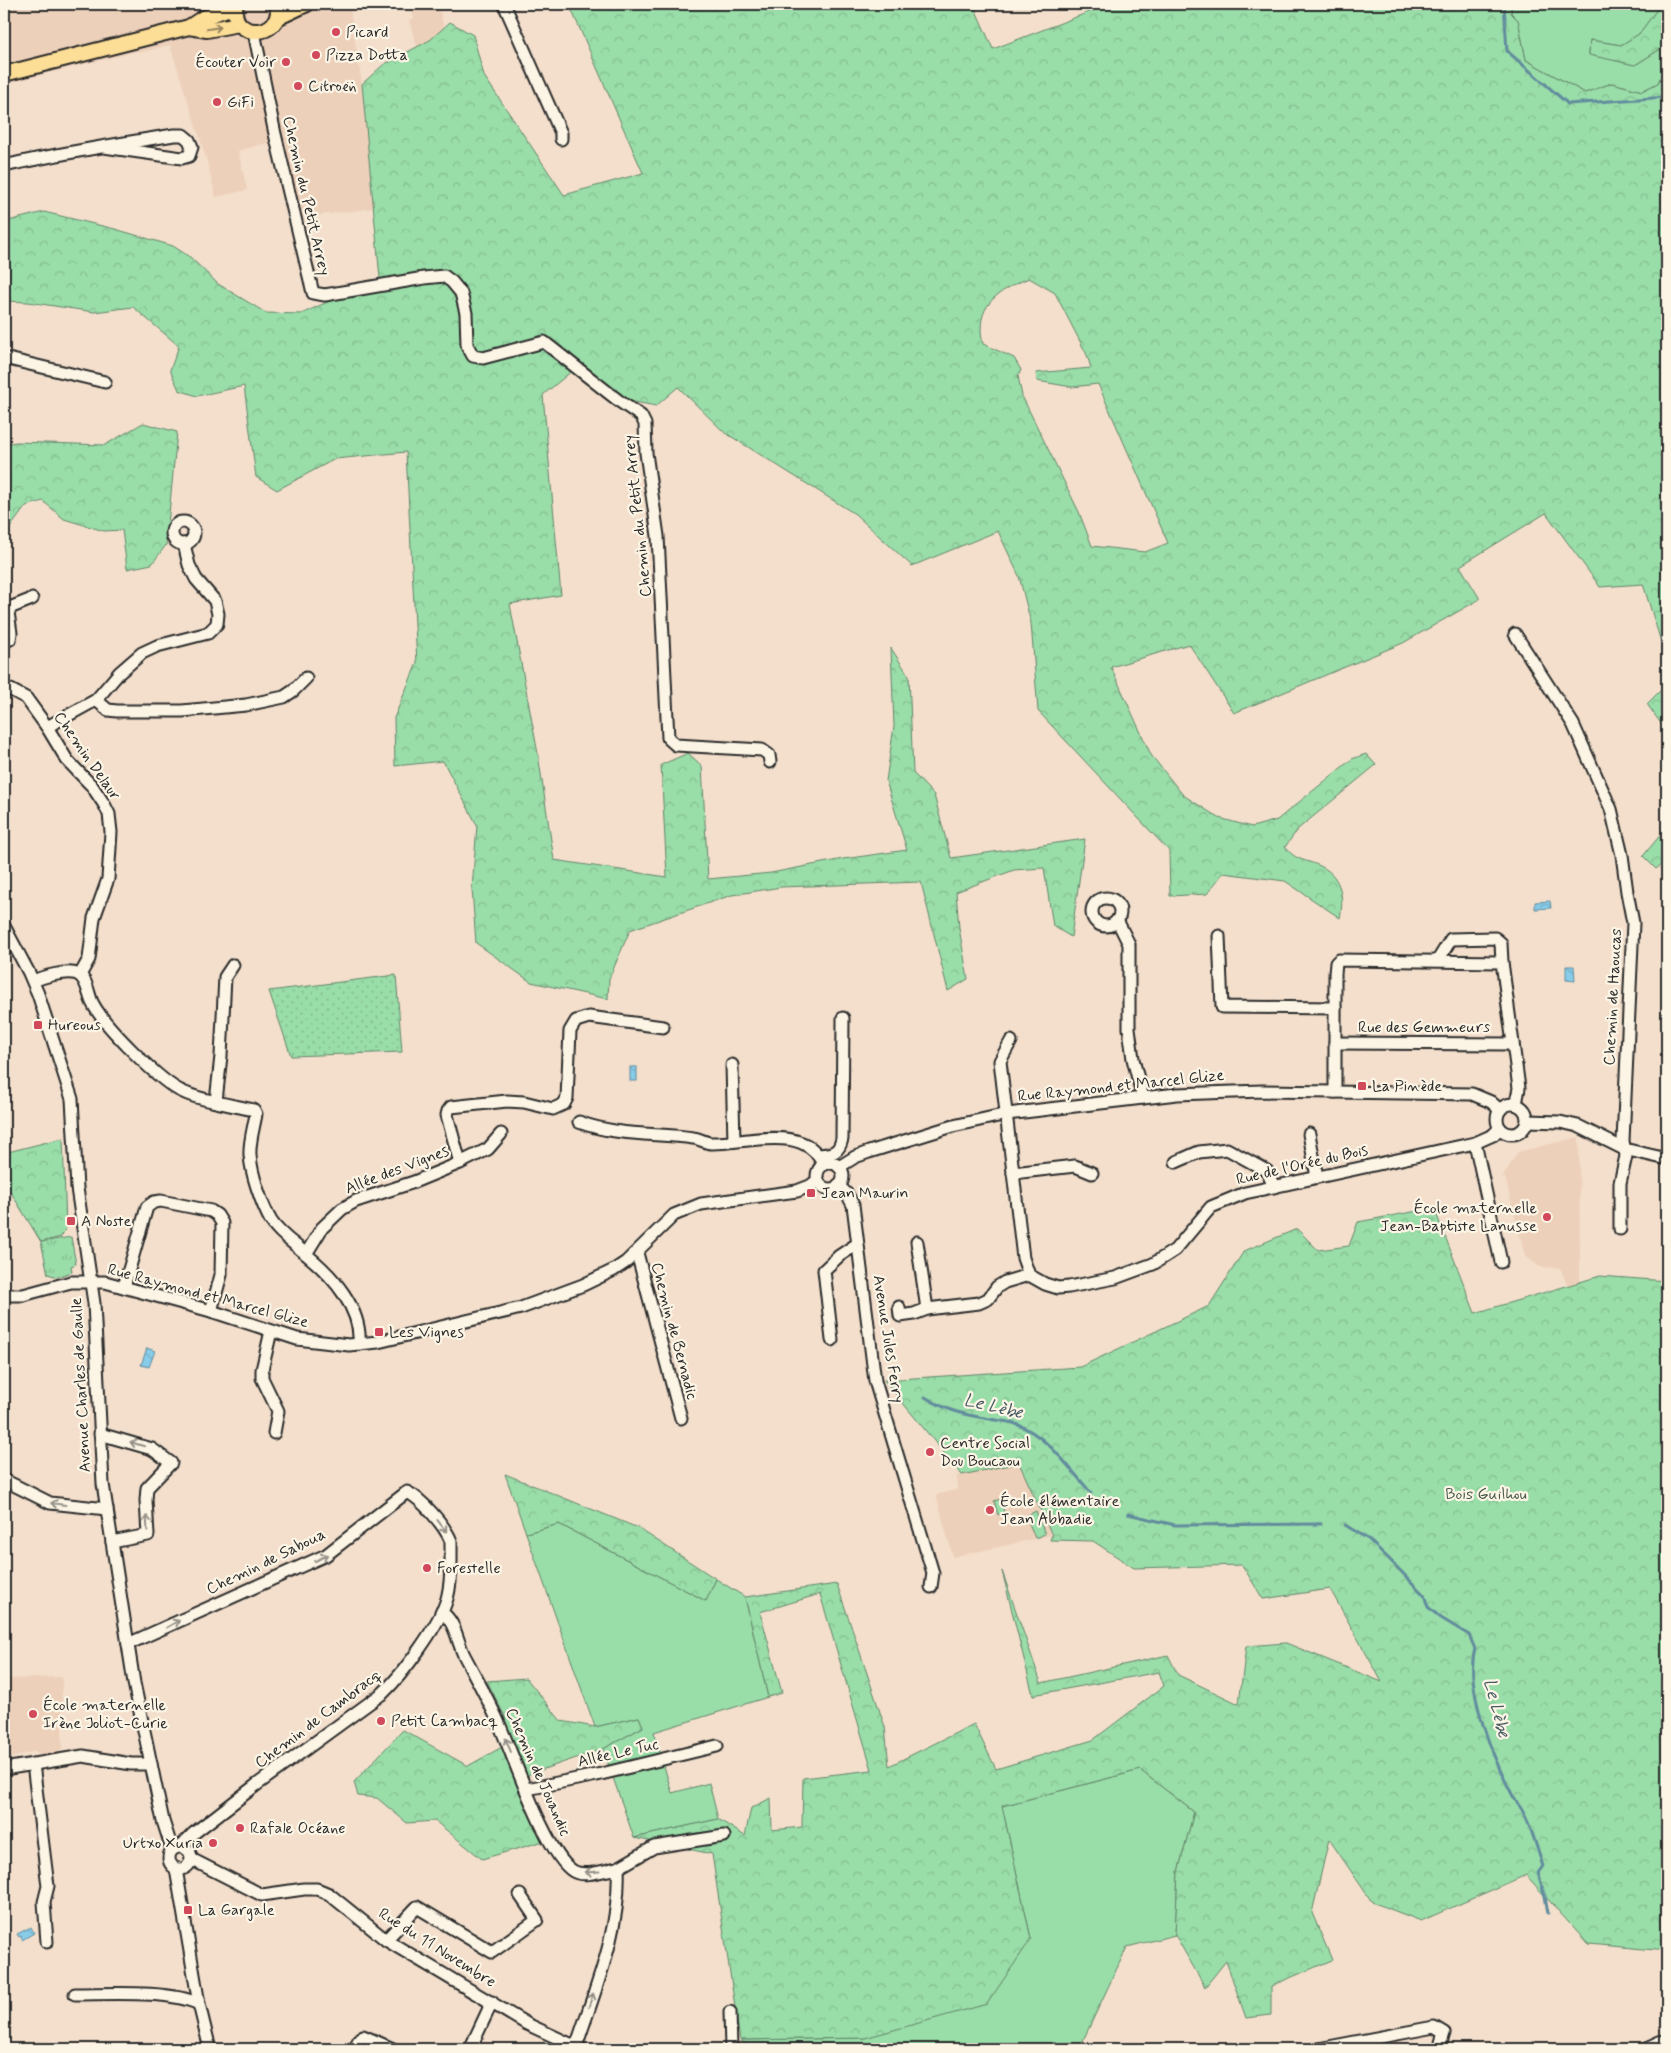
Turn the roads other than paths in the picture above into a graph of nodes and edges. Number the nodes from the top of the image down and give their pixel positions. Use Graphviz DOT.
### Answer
graph roads {
  1 [pos="307,4"];
  2 [pos="504,4"];
  3 [pos="236,5"];
  4 [pos="277,11"];
  5 [pos="239,24"];
  6 [pos="189,27"];
  7 [pos="254,32"];
  8 [pos="4,74"];
  9 [pos="561,140"];
  10 [pos="104,146"];
  11 [pos="4,166"];
  12 [pos="4,358"];
  13 [pos="105,382"];
  14 [pos="184,544"];
  15 [pos="32,599"];
  16 [pos="1515,634"];
  17 [pos="4,642"];
  18 [pos="306,678"];
  19 [pos="4,690"];
  20 [pos="96,700"];
  21 [pos="47,727"];
  22 [pos="770,762"];
  23 [pos="1117,920"];
  24 [pos="4,926"];
  25 [pos="1219,936"];
  26 [pos="1438,960"];
  27 [pos="1502,962"];
  28 [pos="233,965"];
  29 [pos="80,976"];
  30 [pos="33,981"];
  31 [pos="1335,1008"];
  32 [pos="843,1018"];
  33 [pos="663,1027"];
  34 [pos="1011,1041"];
  35 [pos="1335,1043"];
  36 [pos="1513,1044"];
  37 [pos="732,1065"];
  38 [pos="1335,1092"];
  39 [pos="1143,1098"];
  40 [pos="216,1101"];
  41 [pos="1516,1104"];
  42 [pos="1500,1110"];
  43 [pos="1008,1114"];
  44 [pos="1528,1121"];
  45 [pos="579,1122"];
  46 [pos="1500,1128"];
  47 [pos="501,1134"];
  48 [pos="1309,1134"];
  49 [pos="734,1141"];
  50 [pos="1475,1143"];
  51 [pos="1624,1149"];
  52 [pos="1667,1159"];
  53 [pos="821,1160"];
  54 [pos="1176,1162"];
  55 [pos="460,1163"];
  56 [pos="839,1167"];
  57 [pos="1013,1173"];
  58 [pos="1092,1173"];
  59 [pos="1317,1177"];
  60 [pos="818,1180"];
  61 [pos="838,1185"];
  62 [pos="1274,1186"];
  63 [pos="1620,1229"];
  64 [pos="917,1242"];
  65 [pos="857,1244"];
  66 [pos="637,1253"];
  67 [pos="306,1254"];
  68 [pos="1501,1262"];
  69 [pos="1029,1275"];
  70 [pos="90,1282"];
  71 [pos="124,1287"];
  72 [pos="4,1295"];
  73 [pos="899,1307"];
  74 [pos="927,1309"];
  75 [pos="211,1311"];
  76 [pos="271,1331"];
  77 [pos="832,1340"];
  78 [pos="359,1344"];
  79 [pos="681,1418"];
  80 [pos="274,1432"];
  81 [pos="100,1434"];
  82 [pos="4,1480"];
  83 [pos="407,1492"];
  84 [pos="107,1509"];
  85 [pos="112,1542"];
  86 [pos="931,1587"];
  87 [pos="441,1612"];
  88 [pos="128,1644"];
  89 [pos="717,1746"];
  90 [pos="33,1764"];
  91 [pos="152,1764"];
  92 [pos="4,1769"];
  93 [pos="526,1789"];
  94 [pos="724,1836"];
  95 [pos="177,1848"];
  96 [pos="191,1859"];
  97 [pos="618,1868"];
  98 [pos="176,1869"];
  99 [pos="520,1895"];
  100 [pos="386,1940"];
  101 [pos="47,1942"];
  102 [pos="75,1994"];
  103 [pos="492,2002"];
  104 [pos="199,2004"];
  105 [pos="730,2012"];
  106 [pos="1667,2040"];
  107 [pos="580,2048"];
  108 [pos="210,2049"];
  109 [pos="354,2049"];
  110 [pos="393,2049"];
  111 [pos="470,2049"];
  112 [pos="731,2049"];
  113 [pos="1318,2049"];
  114 [pos="1439,2049"];
  115 [pos="1647,2049"];
  1 -- 4 [label="main road"];
  2 -- 9 [label="street"];
  3 -- 5 [label="main road"];
  3 -- 6 [label="main road"];
  4 -- 7 [label="main road"];
  6 -- 5 [label="main road, one-way"];
  5 -- 7 [label="main road"];
  6 -- 8 [label="main road"];
  7 -- 22 [label="street, Chemin du Petit Arrey"];
  10 -- 10 [label="street"];
  10 -- 11 [label="street"];
  12 -- 13 [label="street"];
  14 -- 20 [label="street"];
  15 -- 17 [label="street"];
  16 -- 51 [label="street, Chemin de Haoucas"];
  18 -- 20 [label="street"];
  19 -- 21 [label="street, Chemin Delaur"];
  20 -- 21 [label="street"];
  21 -- 29 [label="street, Chemin Delaur"];
  23 -- 39 [label="street"];
  24 -- 30 [label="street, Avenue Charles de Gaulle"];
  25 -- 31 [label="street"];
  26 -- 27 [label="street"];
  26 -- 27 [label="street"];
  26 -- 31 [label="street"];
  27 -- 36 [label="street"];
  28 -- 40 [label="street"];
  29 -- 30 [label="street"];
  29 -- 40 [label="street"];
  30 -- 70 [label="street, Avenue Charles de Gaulle"];
  31 -- 35 [label="street"];
  32 -- 53 [label="street"];
  33 -- 55 [label="street"];
  34 -- 43 [label="street"];
  35 -- 36 [label="street, Rue des Gemmeurs"];
  35 -- 38 [label="street"];
  36 -- 41 [label="street"];
  37 -- 49 [label="street"];
  38 -- 39 [label="street, Rue Raymond et Marcel Glize"];
  38 -- 42 [label="street, Rue Raymond et Marcel Glize"];
  39 -- 43 [label="street, Rue Raymond et Marcel Glize"];
  40 -- 67 [label="street"];
  41 -- 42 [label="street"];
  41 -- 44 [label="street"];
  42 -- 46 [label="street"];
  43 -- 56 [label="street, Rue Raymond et Marcel Glize"];
  43 -- 57 [label="street"];
  44 -- 46 [label="street"];
  44 -- 51 [label="street"];
  45 -- 49 [label="street"];
  46 -- 50 [label="street, Rue de l'Orée du Bois"];
  47 -- 55 [label="street, Allée des Vignes"];
  48 -- 59 [label="street"];
  49 -- 53 [label="street"];
  50 -- 59 [label="street, Rue de l'Orée du Bois"];
  50 -- 68 [label="street"];
  51 -- 52 [label="street"];
  51 -- 63 [label="street, Chemin de Haoucas"];
  53 -- 56 [label="street"];
  53 -- 60 [label="street"];
  54 -- 62 [label="street"];
  55 -- 67 [label="street, Allée des Vignes"];
  56 -- 61 [label="street"];
  57 -- 58 [label="street"];
  57 -- 69 [label="street"];
  59 -- 62 [label="street, Rue de l'Orée du Bois"];
  60 -- 61 [label="street"];
  60 -- 66 [label="street, Rue Raymond et Marcel Glize"];
  61 -- 65 [label="street, Avenue Jules Ferry"];
  62 -- 69 [label="street, Rue de l'Orée du Bois"];
  64 -- 74 [label="street"];
  65 -- 77 [label="street"];
  65 -- 86 [label="street, Avenue Jules Ferry"];
  66 -- 78 [label="street, Rue Raymond et Marcel Glize"];
  66 -- 79 [label="street, Chemin de Bernadic"];
  67 -- 78 [label="street"];
  69 -- 74 [label="street"];
  70 -- 71 [label="street, Rue Raymond et Marcel Glize"];
  70 -- 72 [label="street, Rue Raymond et Marcel Glize"];
  70 -- 81 [label="street, Avenue Charles de Gaulle"];
  71 -- 75 [label="street, Rue Raymond et Marcel Glize"];
  71 -- 75 [label="street"];
  73 -- 74 [label="street"];
  75 -- 76 [label="street, Rue Raymond et Marcel Glize"];
  76 -- 78 [label="street, Rue Raymond et Marcel Glize"];
  76 -- 80 [label="street"];
  81 -- 84 [label="street, Avenue Charles de Gaulle"];
  85 -- 81 [label="street, one-way"];
  84 -- 82 [label="street, one-way"];
  83 -- 87 [label="street, Chemin de Cambracq, one-way"];
  88 -- 83 [label="street, Chemin de Saboua, one-way"];
  84 -- 85 [label="street, Avenue Charles de Gaulle"];
  85 -- 88 [label="street, Avenue Charles de Gaulle"];
  93 -- 87 [label="street, Chemin de Jouandic, one-way"];
  87 -- 95 [label="street, Chemin de Cambracq"];
  88 -- 91 [label="street, Avenue Charles de Gaulle"];
  89 -- 93 [label="street, Allée Le Tuc"];
  90 -- 91 [label="street"];
  90 -- 92 [label="street"];
  90 -- 101 [label="street"];
  91 -- 95 [label="street, Avenue Charles de Gaulle"];
  97 -- 93 [label="street, Chemin de Jouandic, one-way"];
  94 -- 97 [label="street, Chemin de Jouandic"];
  95 -- 96 [label="street"];
  95 -- 98 [label="street"];
  96 -- 98 [label="street"];
  96 -- 100 [label="street, Rue du 11 Novembre"];
  107 -- 97 [label="street, one-way"];
  98 -- 104 [label="street"];
  99 -- 100 [label="street"];
  100 -- 103 [label="street, Rue du 11 Novembre"];
  102 -- 104 [label="street"];
  103 -- 107 [label="street, Rue du 11 Novembre"];
  103 -- 111 [label="street"];
  104 -- 108 [label="street"];
  105 -- 112 [label="street"];
  106 -- 115 [label="street"];
  109 -- 110 [label="street"];
  113 -- 114 [label="street"];
}
